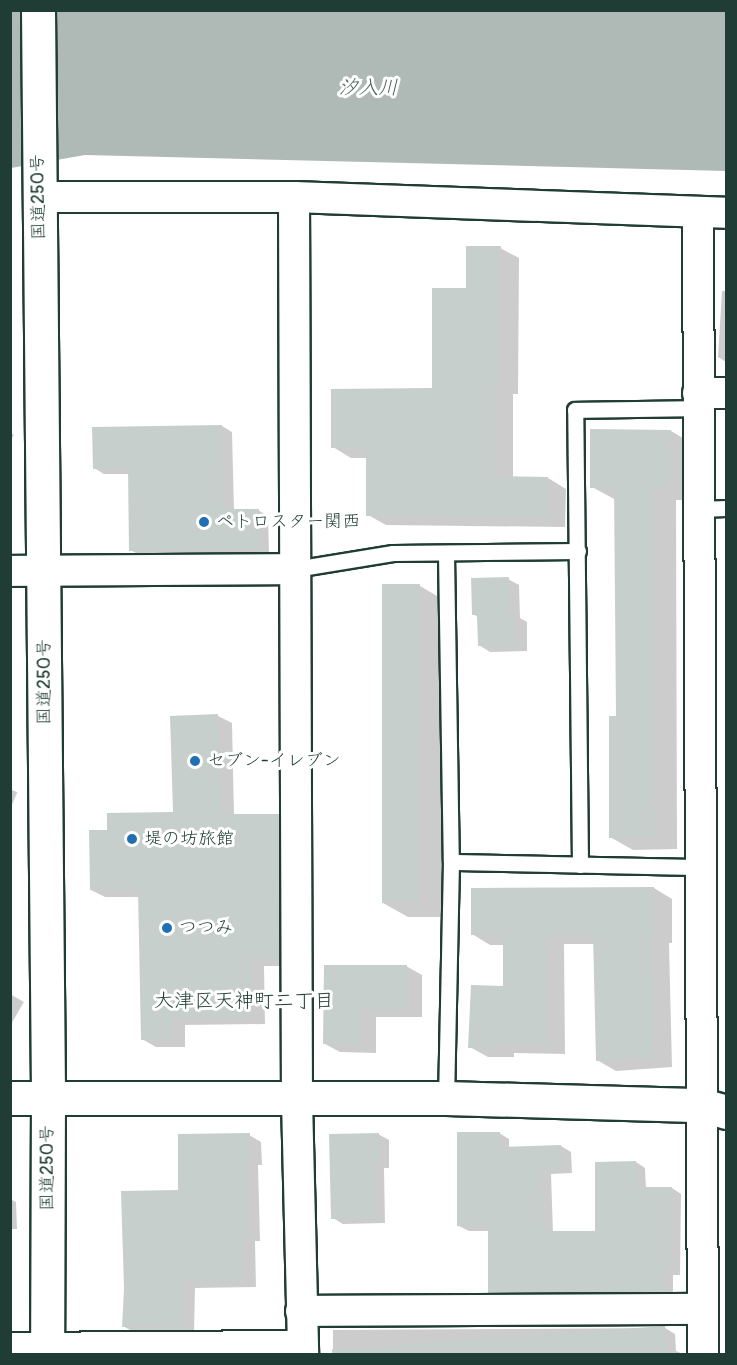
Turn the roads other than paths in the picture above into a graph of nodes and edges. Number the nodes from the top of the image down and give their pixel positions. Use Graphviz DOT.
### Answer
graph roads {
  1 [pos="38,10"];
  2 [pos="39,197"];
  3 [pos="294,197"];
  4 [pos="712,213"];
  5 [pos="707,398"];
  6 [pos="712,509"];
  7 [pos="578,551"];
  8 [pos="446,554"];
  9 [pos="295,569"];
  10 [pos="10,572"];
  11 [pos="44,572"];
  12 [pos="451,862"];
  13 [pos="580,866"];
  14 [pos="699,867"];
  15 [pos="10,1098"];
  16 [pos="48,1098"];
  17 [pos="446,1098"];
  18 [pos="297,1100"];
  19 [pos="714,1108"];
  20 [pos="703,1309"];
  21 [pos="301,1311"];
  22 [pos="10,1348"];
  23 [pos="303,1350"];
  24 [pos="47,1351"];
  25 [pos="703,1354"];
  1 -- 2 [label="main road, 国道250号"];
  2 -- 3 [label="street"];
  2 -- 11 [label="main road, 国道250号"];
  3 -- 4 [label="street"];
  3 -- 9 [label="street"];
  4 -- 5 [label="street"];
  5 -- 6 [label="street"];
  5 -- 7 [label="lane"];
  6 -- 14 [label="street"];
  7 -- 8 [label="lane"];
  7 -- 13 [label="lane"];
  8 -- 9 [label="lane"];
  8 -- 12 [label="lane"];
  9 -- 11 [label="street"];
  9 -- 18 [label="street"];
  10 -- 11 [label="street"];
  11 -- 16 [label="main road, 国道250号"];
  12 -- 13 [label="lane"];
  12 -- 17 [label="lane"];
  13 -- 14 [label="lane"];
  14 -- 19 [label="street"];
  15 -- 16 [label="main road"];
  16 -- 18 [label="main road"];
  16 -- 24 [label="main road, 国道250号"];
  17 -- 18 [label="main road"];
  17 -- 19 [label="main road"];
  18 -- 21 [label="street"];
  19 -- 20 [label="street"];
  20 -- 21 [label="street"];
  20 -- 25 [label="street"];
  21 -- 23 [label="street"];
  22 -- 24 [label="street"];
  23 -- 24 [label="street"];
}
